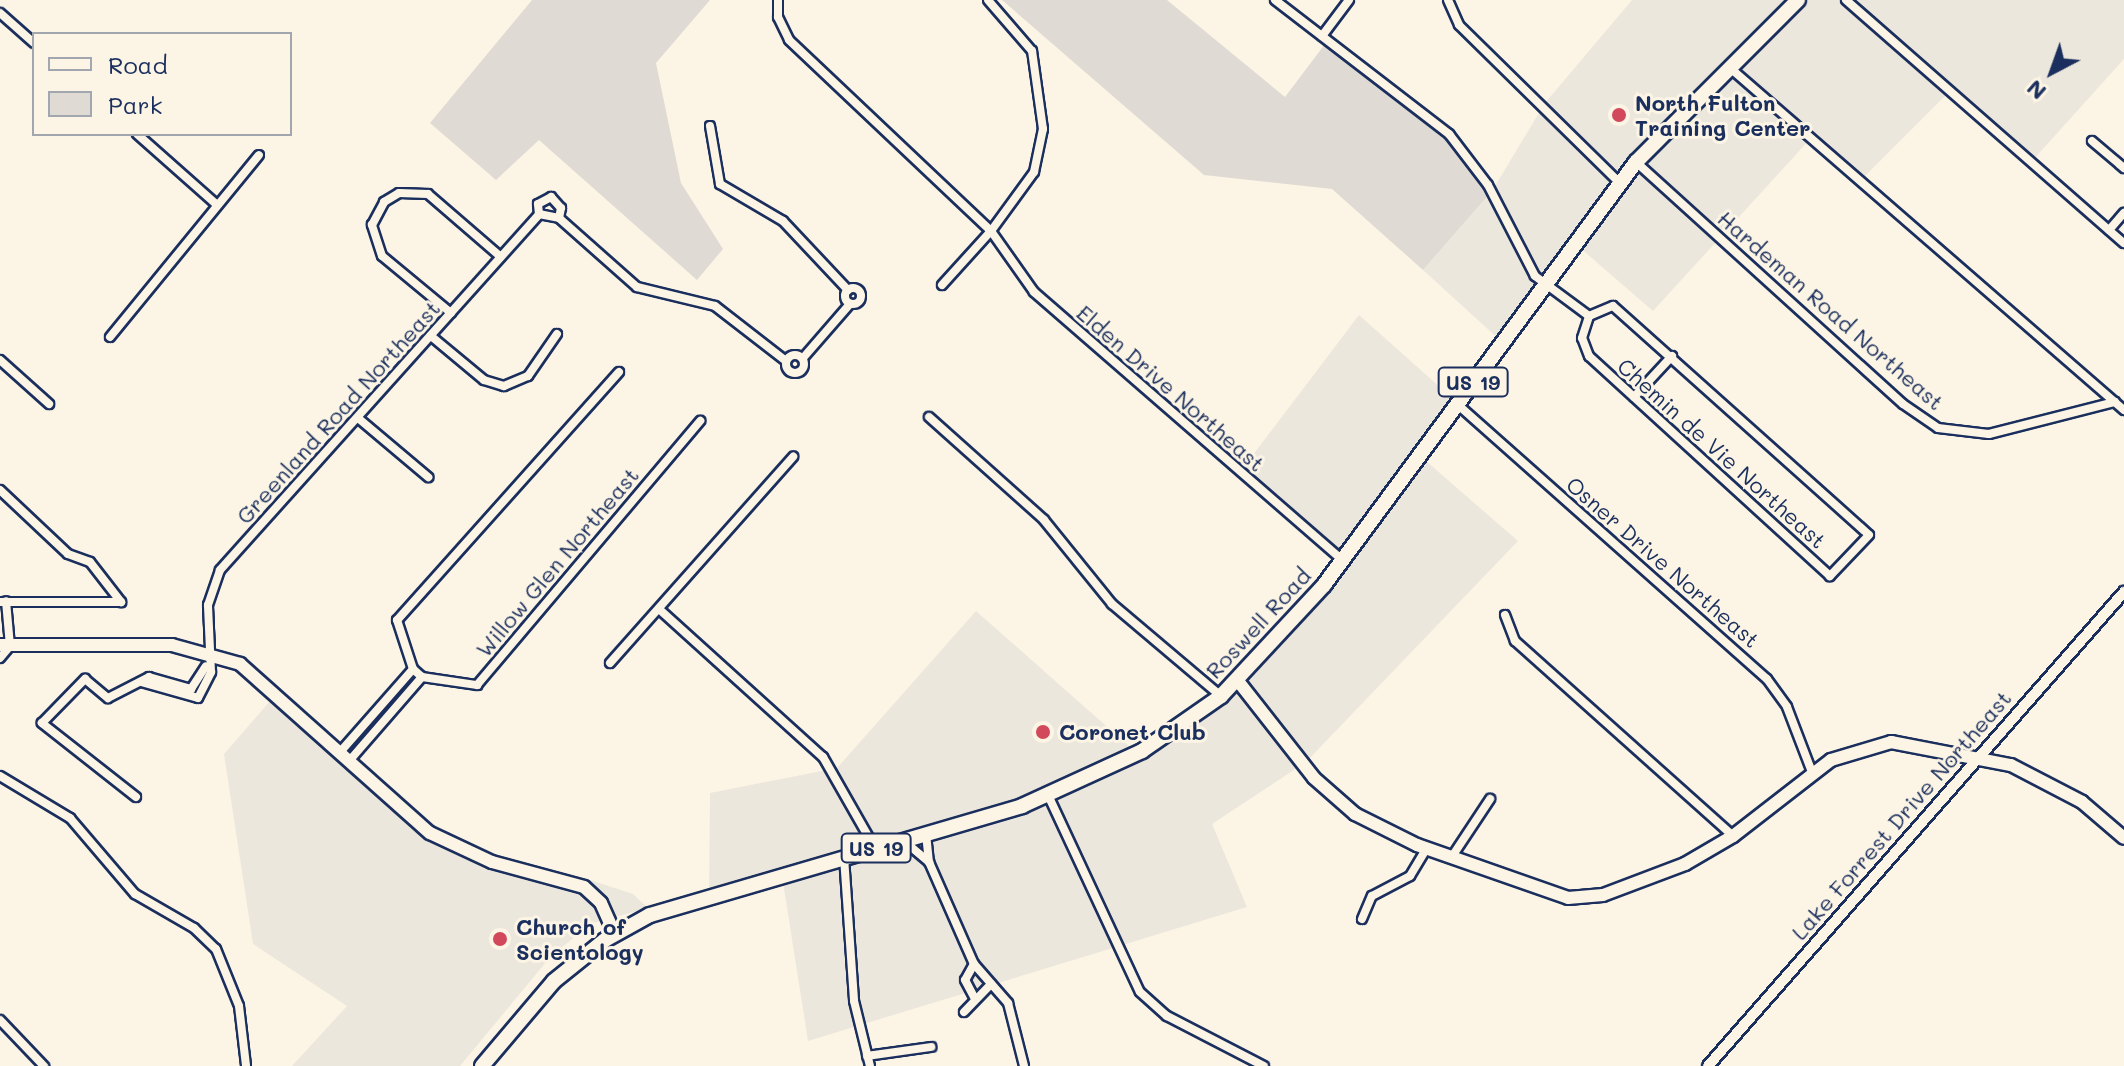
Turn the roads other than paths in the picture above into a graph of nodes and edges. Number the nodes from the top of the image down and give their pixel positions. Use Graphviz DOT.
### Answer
graph roads {
  1 [pos="778,0"];
  2 [pos="988,0"];
  3 [pos="1275,0"];
  4 [pos="1349,0"];
  5 [pos="1448,0"];
  6 [pos="1798,0"];
  7 [pos="1846,0"];
  8 [pos="0,13"];
  9 [pos="1322,36"];
  10 [pos="32,41"];
  11 [pos="1729,67"];
  12 [pos="710,126"];
  13 [pos="139,136"];
  14 [pos="2092,141"];
  15 [pos="259,155"];
  16 [pos="1636,162"];
  17 [pos="2124,168"];
  18 [pos="1620,183"];
  19 [pos="215,203"];
  20 [pos="2124,213"];
  21 [pos="539,214"];
  22 [pos="559,218"];
  23 [pos="2109,230"];
  24 [pos="991,231"];
  25 [pos="2124,243"];
  26 [pos="501,257"];
  27 [pos="942,285"];
  28 [pos="1544,286"];
  29 [pos="451,313"];
  30 [pos="1589,316"];
  31 [pos="557,334"];
  32 [pos="431,336"];
  33 [pos="110,337"];
  34 [pos="1672,356"];
  35 [pos="803,358"];
  36 [pos="0,360"];
  37 [pos="786,361"];
  38 [pos="619,372"];
  39 [pos="1634,397"];
  40 [pos="2115,402"];
  41 [pos="49,404"];
  42 [pos="1457,404"];
  43 [pos="2124,410"];
  44 [pos="929,417"];
  45 [pos="358,418"];
  46 [pos="700,421"];
  47 [pos="793,457"];
  48 [pos="428,477"];
  49 [pos="0,490"];
  50 [pos="1342,560"];
  51 [pos="2124,592"];
  52 [pos="3,601"];
  53 [pos="659,609"];
  54 [pos="1505,615"];
  55 [pos="5,646"];
  56 [pos="209,652"];
  57 [pos="0,658"];
  58 [pos="610,663"];
  59 [pos="413,669"];
  60 [pos="422,677"];
  61 [pos="1238,681"];
  62 [pos="1221,696"];
  63 [pos="346,755"];
  64 [pos="1978,757"];
  65 [pos="1812,772"];
  66 [pos="0,776"];
  67 [pos="1048,795"];
  68 [pos="136,797"];
  69 [pos="1490,799"];
  70 [pos="926,834"];
  71 [pos="1733,836"];
  72 [pos="2124,838"];
  73 [pos="904,840"];
  74 [pos="875,848"];
  75 [pos="1426,849"];
  76 [pos="844,857"];
  77 [pos="1451,858"];
  78 [pos="929,862"];
  79 [pos="1362,919"];
  80 [pos="615,934"];
  81 [pos="974,964"];
  82 [pos="991,984"];
  83 [pos="975,999"];
  84 [pos="964,1012"];
  85 [pos="0,1020"];
  86 [pos="931,1047"];
  87 [pos="868,1061"];
  88 [pos="1712,1063"];
  89 [pos="44,1066"];
  90 [pos="246,1066"];
  91 [pos="482,1066"];
  92 [pos="1024,1066"];
  93 [pos="1264,1066"];
  1 -- 24 [label="street, Elden Drive Northeast"];
  2 -- 24 [label="street"];
  3 -- 9 [label="street"];
  4 -- 9 [label="street"];
  5 -- 18 [label="street"];
  6 -- 11 [label="main road, Roswell Road / US 19"];
  7 -- 23 [label="street"];
  8 -- 10 [label="street"];
  9 -- 28 [label="street"];
  11 -- 16 [label="main road, Roswell Road / US 19"];
  11 -- 40 [label="street"];
  12 -- 35 [label="street"];
  13 -- 19 [label="street"];
  14 -- 17 [label="street"];
  15 -- 19 [label="street"];
  16 -- 18 [label="main road, Roswell Road / US 19"];
  16 -- 40 [label="street, Hardeman Road Northeast"];
  18 -- 28 [label="main road, Roswell Road / US 19"];
  19 -- 33 [label="street"];
  20 -- 23 [label="street"];
  21 -- 22 [label="street"];
  21 -- 22 [label="street"];
  21 -- 26 [label="street, Greenland Road Northeast"];
  22 -- 37 [label="street"];
  23 -- 25 [label="street"];
  24 -- 27 [label="street"];
  24 -- 50 [label="street, Elden Drive Northeast"];
  26 -- 29 [label="street, Greenland Road Northeast"];
  26 -- 29 [label="street"];
  28 -- 30 [label="street"];
  28 -- 42 [label="main road, Roswell Road / US 19"];
  29 -- 32 [label="street, Greenland Road Northeast"];
  30 -- 34 [label="street, Chemin de Vie Northeast"];
  30 -- 39 [label="street, Chemin de Vie Northeast"];
  31 -- 32 [label="street"];
  32 -- 45 [label="street, Greenland Road Northeast"];
  34 -- 39 [label="street"];
  34 -- 39 [label="street, Chemin de Vie Northeast"];
  35 -- 37 [label="street"];
  35 -- 37 [label="street"];
  36 -- 41 [label="street"];
  38 -- 59 [label="street"];
  40 -- 43 [label="street"];
  42 -- 50 [label="main road, Roswell Road / US 19"];
  42 -- 65 [label="street, Osner Drive Northeast"];
  44 -- 62 [label="street"];
  45 -- 48 [label="street"];
  45 -- 56 [label="street, Greenland Road Northeast"];
  46 -- 60 [label="street, Willow Glen Northeast"];
  47 -- 53 [label="street"];
  49 -- 52 [label="street"];
  50 -- 61 [label="main road, Roswell Road / US 19"];
  51 -- 64 [label="street, Lake Forrest Drive Northeast"];
  52 -- 55 [label="street"];
  53 -- 58 [label="street"];
  53 -- 74 [label="street"];
  54 -- 71 [label="street"];
  55 -- 56 [label="main road"];
  55 -- 57 [label="street"];
  56 -- 63 [label="main road"];
  56 -- 68 [label="street, Greenland Road Northeast"];
  59 -- 60 [label="street"];
  59 -- 63 [label="street"];
  60 -- 63 [label="street"];
  61 -- 62 [label="main road, Roswell Road / US 19"];
  61 -- 75 [label="main road"];
  62 -- 67 [label="main road, Roswell Road / US 19"];
  63 -- 80 [label="main road"];
  64 -- 65 [label="main road"];
  64 -- 72 [label="main road"];
  64 -- 88 [label="street, Lake Forrest Drive Northeast"];
  65 -- 71 [label="main road"];
  66 -- 90 [label="street"];
  67 -- 70 [label="main road, Roswell Road / US 19"];
  67 -- 93 [label="street"];
  69 -- 77 [label="street"];
  70 -- 73 [label="main road, Roswell Road / US 19"];
  70 -- 78 [label="street"];
  71 -- 77 [label="main road"];
  73 -- 74 [label="main road, Roswell Road / US 19"];
  73 -- 78 [label="street"];
  74 -- 76 [label="main road, Roswell Road / US 19"];
  75 -- 77 [label="main road"];
  75 -- 79 [label="street"];
  76 -- 80 [label="main road, Roswell Road / US 19"];
  76 -- 87 [label="street"];
  78 -- 81 [label="street"];
  80 -- 91 [label="main road, Roswell Road / US 19"];
  81 -- 82 [label="street"];
  81 -- 83 [label="street"];
  82 -- 83 [label="street"];
  82 -- 92 [label="street"];
  83 -- 84 [label="street"];
  85 -- 89 [label="street"];
  86 -- 87 [label="street"];
}
